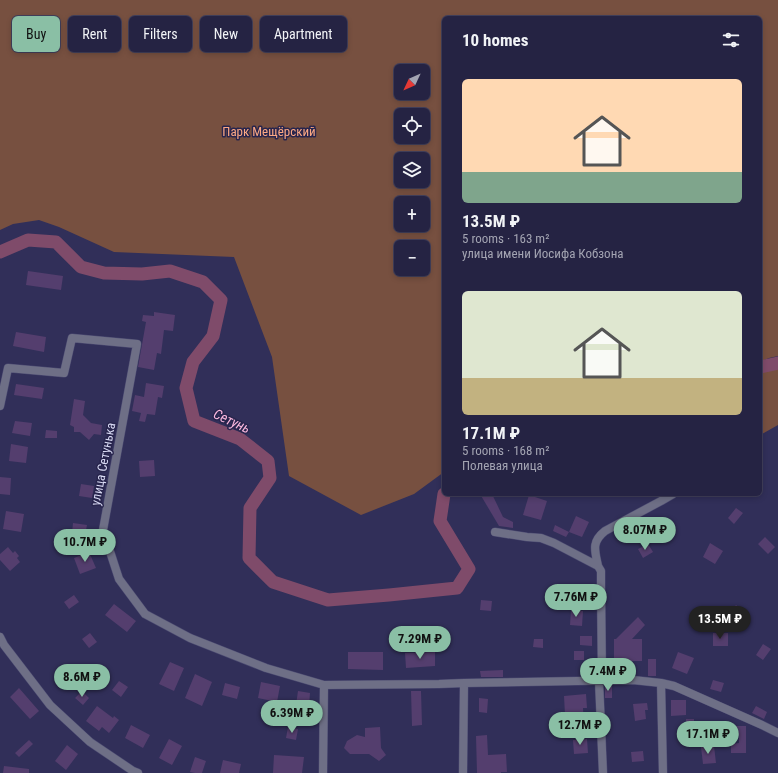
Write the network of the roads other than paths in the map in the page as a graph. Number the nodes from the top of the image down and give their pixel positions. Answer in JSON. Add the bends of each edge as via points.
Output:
{"nodes":[{"id":1,"x":0,"y":406,"type":"edge"},
{"id":2,"x":670,"y":496,"type":"edge"},
{"id":3,"x":495,"y":532,"type":"dead end"},
{"id":4,"x":598,"y":566,"type":"junction"},
{"id":5,"x":0,"y":637,"type":"edge"},
{"id":6,"x":2,"y":647,"type":"edge"},
{"id":7,"x":601,"y":681,"type":"junction"},
{"id":8,"x":661,"y":682,"type":"junction"},
{"id":9,"x":464,"y":683,"type":"junction"},
{"id":10,"x":324,"y":685,"type":"junction"},
{"id":11,"x":778,"y":733,"type":"edge"},
{"id":12,"x":138,"y":773,"type":"edge"},
{"id":13,"x":323,"y":773,"type":"edge"},
{"id":14,"x":463,"y":773,"type":"edge"},
{"id":15,"x":603,"y":773,"type":"edge"},
{"id":16,"x":663,"y":773,"type":"edge"}],
"edges":[{"from":1,"to":10,"type":"street","name":"улица Сетунька","via":[[8,368],[64,373],[72,338],[137,344],[102,530],[120,579],[145,614],[170,628],[266,668]]},
{"from":2,"to":4,"type":"street","via":[[600,535],[595,547]]},
{"from":3,"to":4,"type":"street","via":[[541,538]]},
{"from":4,"to":7,"type":"street","via":[[602,585]]},
{"from":5,"to":6,"type":"street"},
{"from":6,"to":12,"type":"street","via":[[50,705],[90,742]]},
{"from":7,"to":8,"type":"street"},
{"from":7,"to":9,"type":"street"},
{"from":7,"to":15,"type":"street"},
{"from":8,"to":11,"type":"street"},
{"from":8,"to":16,"type":"street"},
{"from":9,"to":10,"type":"street"},
{"from":9,"to":14,"type":"street"},
{"from":10,"to":13,"type":"street"}]}
